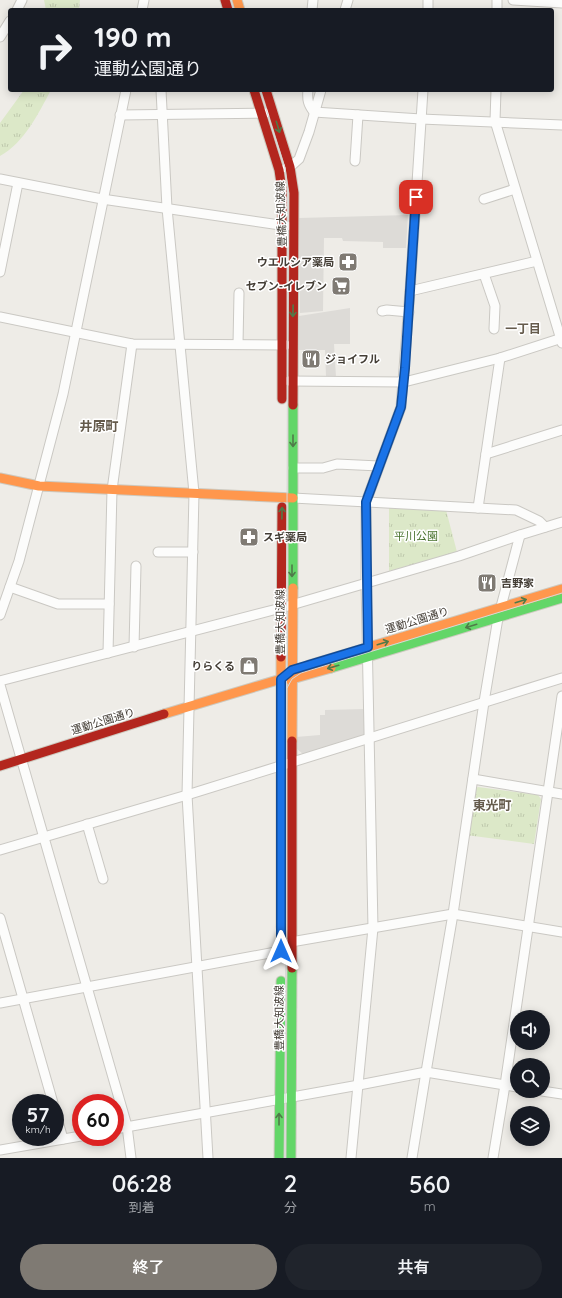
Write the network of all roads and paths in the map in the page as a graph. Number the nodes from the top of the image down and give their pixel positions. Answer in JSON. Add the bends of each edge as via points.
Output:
{"nodes":[{"id":1,"x":513,"y":0,"type":"edge"},
{"id":2,"x":562,"y":3,"type":"edge"},
{"id":3,"x":8,"y":25,"type":"edge"},
{"id":4,"x":0,"y":37,"type":"edge"},
{"id":5,"x":126,"y":92,"type":"edge"},
{"id":6,"x":161,"y":92,"type":"edge"},
{"id":7,"x":255,"y":92,"type":"edge"},
{"id":8,"x":267,"y":92,"type":"edge"},
{"id":9,"x":308,"y":92,"type":"edge"},
{"id":10,"x":320,"y":92,"type":"edge"},
{"id":11,"x":423,"y":92,"type":"edge"},
{"id":12,"x":496,"y":92,"type":"edge"},
{"id":13,"x":314,"y":112,"type":"junction"},
{"id":14,"x":262,"y":113,"type":"junction"},
{"id":15,"x":273,"y":113,"type":"junction"},
{"id":16,"x":120,"y":115,"type":"junction"},
{"id":17,"x":163,"y":115,"type":"junction"},
{"id":18,"x":358,"y":115,"type":"junction"},
{"id":19,"x":421,"y":119,"type":"junction"},
{"id":20,"x":496,"y":122,"type":"junction"},
{"id":21,"x":562,"y":125,"type":"edge"},
{"id":22,"x":355,"y":161,"type":"dead end"},
{"id":23,"x":290,"y":167,"type":"junction"},
{"id":24,"x":279,"y":170,"type":"junction"},
{"id":25,"x":0,"y":179,"type":"edge"},
{"id":26,"x":18,"y":183,"type":"junction"},
{"id":27,"x":516,"y":189,"type":"junction"},
{"id":28,"x":102,"y":199,"type":"junction"},
{"id":29,"x":484,"y":199,"type":"dead end"},
{"id":30,"x":167,"y":208,"type":"junction"},
{"id":31,"x":283,"y":226,"type":"junction"},
{"id":32,"x":294,"y":227,"type":"junction"},
{"id":33,"x":537,"y":261,"type":"junction"},
{"id":34,"x":0,"y":272,"type":"edge"},
{"id":35,"x":484,"y":274,"type":"junction"},
{"id":36,"x":410,"y":291,"type":"junction"},
{"id":37,"x":239,"y":293,"type":"dead end"},
{"id":38,"x":382,"y":311,"type":"dead end"},
{"id":39,"x":409,"y":312,"type":"junction"},
{"id":40,"x":0,"y":317,"type":"edge"},
{"id":41,"x":494,"y":329,"type":"dead end"},
{"id":42,"x":75,"y":332,"type":"junction"},
{"id":43,"x":562,"y":340,"type":"edge"},
{"id":44,"x":132,"y":344,"type":"junction"},
{"id":45,"x":180,"y":344,"type":"junction"},
{"id":46,"x":238,"y":344,"type":"junction"},
{"id":47,"x":282,"y":345,"type":"junction"},
{"id":48,"x":293,"y":345,"type":"junction"},
{"id":49,"x":500,"y":358,"type":"junction"},
{"id":50,"x":282,"y":380,"type":"junction"},
{"id":51,"x":293,"y":381,"type":"junction"},
{"id":52,"x":404,"y":382,"type":"junction"},
{"id":53,"x":282,"y":411,"type":"dead end"},
{"id":54,"x":562,"y":430,"type":"edge"},
{"id":55,"x":486,"y":454,"type":"junction"},
{"id":56,"x":379,"y":466,"type":"junction"},
{"id":57,"x":293,"y":468,"type":"junction"},
{"id":58,"x":0,"y":478,"type":"edge"},
{"id":59,"x":39,"y":486,"type":"junction"},
{"id":60,"x":112,"y":490,"type":"junction"},
{"id":61,"x":194,"y":493,"type":"junction"},
{"id":62,"x":282,"y":493,"type":"junction"},
{"id":63,"x":293,"y":498,"type":"junction"},
{"id":64,"x":366,"y":502,"type":"junction"},
{"id":65,"x":478,"y":508,"type":"junction"},
{"id":66,"x":562,"y":522,"type":"edge"},
{"id":67,"x":545,"y":527,"type":"junction"},
{"id":68,"x":520,"y":535,"type":"junction"},
{"id":69,"x":158,"y":552,"type":"dead end"},
{"id":70,"x":193,"y":552,"type":"junction"},
{"id":71,"x":136,"y":566,"type":"dead end"},
{"id":72,"x":366,"y":583,"type":"junction"},
{"id":73,"x":10,"y":587,"type":"junction"},
{"id":74,"x":562,"y":588,"type":"edge"},
{"id":75,"x":562,"y":598,"type":"edge"},
{"id":76,"x":109,"y":604,"type":"junction"},
{"id":77,"x":292,"y":604,"type":"junction"},
{"id":78,"x":501,"y":607,"type":"junction"},
{"id":79,"x":281,"y":608,"type":"junction"},
{"id":80,"x":0,"y":615,"type":"edge"},
{"id":81,"x":498,"y":618,"type":"junction"},
{"id":82,"x":192,"y":632,"type":"junction"},
{"id":83,"x":134,"y":647,"type":"junction"},
{"id":84,"x":368,"y":647,"type":"junction"},
{"id":85,"x":108,"y":653,"type":"junction"},
{"id":86,"x":368,"y":657,"type":"junction"},
{"id":87,"x":292,"y":674,"type":"junction"},
{"id":88,"x":562,"y":678,"type":"edge"},
{"id":89,"x":281,"y":679,"type":"junction"},
{"id":90,"x":0,"y":681,"type":"edge"},
{"id":91,"x":0,"y":685,"type":"edge"},
{"id":92,"x":562,"y":696,"type":"edge"},
{"id":93,"x":484,"y":702,"type":"junction"},
{"id":94,"x":190,"y":707,"type":"junction"},
{"id":95,"x":370,"y":738,"type":"junction"},
{"id":96,"x":21,"y":759,"type":"junction"},
{"id":97,"x":293,"y":761,"type":"junction"},
{"id":98,"x":281,"y":765,"type":"junction"},
{"id":99,"x":0,"y":766,"type":"edge"},
{"id":100,"x":473,"y":779,"type":"junction"},
{"id":101,"x":548,"y":792,"type":"junction"},
{"id":102,"x":187,"y":794,"type":"junction"},
{"id":103,"x":562,"y":794,"type":"edge"},
{"id":104,"x":87,"y":824,"type":"junction"},
{"id":105,"x":44,"y":837,"type":"junction"},
{"id":106,"x":0,"y":850,"type":"edge"},
{"id":107,"x":103,"y":879,"type":"dead end"},
{"id":108,"x":453,"y":914,"type":"junction"},
{"id":109,"x":0,"y":918,"type":"edge"},
{"id":110,"x":528,"y":926,"type":"junction"},
{"id":111,"x":373,"y":928,"type":"junction"},
{"id":112,"x":562,"y":932,"type":"edge"},
{"id":113,"x":291,"y":942,"type":"junction"},
{"id":114,"x":281,"y":955,"type":"junction"},
{"id":115,"x":198,"y":967,"type":"junction"},
{"id":116,"x":281,"y":975,"type":"dead end"},
{"id":117,"x":86,"y":987,"type":"junction"},
{"id":118,"x":23,"y":999,"type":"junction"},
{"id":119,"x":0,"y":1003,"type":"edge"},
{"id":120,"x":426,"y":1072,"type":"junction"},
{"id":121,"x":359,"y":1085,"type":"junction"},
{"id":122,"x":505,"y":1085,"type":"junction"},
{"id":123,"x":510,"y":1086,"type":"edge"},
{"id":124,"x":550,"y":1092,"type":"edge"},
{"id":125,"x":50,"y":1094,"type":"edge"},
{"id":126,"x":562,"y":1094,"type":"edge"},
{"id":127,"x":291,"y":1097,"type":"junction"},
{"id":128,"x":280,"y":1098,"type":"junction"},
{"id":129,"x":205,"y":1112,"type":"junction"},
{"id":130,"x":127,"y":1126,"type":"junction"},
{"id":131,"x":124,"y":1127,"type":"edge"},
{"id":132,"x":23,"y":1146,"type":"edge"},
{"id":133,"x":0,"y":1150,"type":"edge"},
{"id":134,"x":131,"y":1158,"type":"edge"},
{"id":135,"x":208,"y":1158,"type":"edge"},
{"id":136,"x":279,"y":1158,"type":"edge"},
{"id":137,"x":291,"y":1158,"type":"edge"},
{"id":138,"x":352,"y":1158,"type":"edge"},
{"id":139,"x":412,"y":1158,"type":"edge"},
{"id":140,"x":493,"y":1158,"type":"edge"}],
"edges":[{"from":1,"to":2,"type":"street"},
{"from":3,"to":4,"type":"street"},
{"from":5,"to":16,"type":"street"},
{"from":6,"to":17,"type":"street"},
{"from":7,"to":14,"type":"main road","name":"豊橋大知波線"},
{"from":8,"to":15,"type":"main road","name":"豊橋大知波線"},
{"from":9,"to":13,"type":"street","via":[[307,100]]},
{"from":10,"to":13,"type":"street"},
{"from":11,"to":19,"type":"street"},
{"from":12,"to":20,"type":"street"},
{"from":13,"to":18,"type":"street"},
{"from":13,"to":23,"type":"street","via":[[299,159]]},
{"from":14,"to":15,"type":"street"},
{"from":14,"to":17,"type":"street"},
{"from":14,"to":24,"type":"main road","name":"豊橋大知波線"},
{"from":15,"to":23,"type":"main road","name":"豊橋大知波線","one_way":true},
{"from":16,"to":17,"type":"street"},
{"from":16,"to":28,"type":"street"},
{"from":17,"to":30,"type":"street"},
{"from":18,"to":19,"type":"street"},
{"from":18,"to":22,"type":"street"},
{"from":19,"to":20,"type":"street"},
{"from":19,"to":36,"type":"street"},
{"from":20,"to":21,"type":"street"},
{"from":20,"to":27,"type":"street"},
{"from":23,"to":24,"type":"street"},
{"from":23,"to":32,"type":"main road","name":"豊橋大知波線","via":[[294,188]]},
{"from":24,"to":31,"type":"main road","name":"豊橋大知波線"},
{"from":25,"to":26,"type":"street"},
{"from":26,"to":28,"type":"street"},
{"from":26,"to":34,"type":"street"},
{"from":27,"to":29,"type":"street"},
{"from":27,"to":33,"type":"street"},
{"from":28,"to":30,"type":"street"},
{"from":28,"to":42,"type":"street"},
{"from":30,"to":31,"type":"street"},
{"from":30,"to":45,"type":"street"},
{"from":31,"to":32,"type":"street"},
{"from":31,"to":47,"type":"main road","name":"豊橋大知波線"},
{"from":32,"to":48,"type":"main road","name":"豊橋大知波線","one_way":true},
{"from":33,"to":35,"type":"street"},
{"from":33,"to":43,"type":"street"},
{"from":35,"to":36,"type":"street"},
{"from":35,"to":41,"type":"street","via":[[495,306]]},
{"from":36,"to":39,"type":"street"},
{"from":37,"to":46,"type":"street"},
{"from":38,"to":39,"type":"street"},
{"from":39,"to":52,"type":"street"},
{"from":40,"to":42,"type":"street"},
{"from":42,"to":44,"type":"street"},
{"from":42,"to":59,"type":"street","via":[[63,394]]},
{"from":43,"to":49,"type":"street"},
{"from":44,"to":45,"type":"street"},
{"from":44,"to":60,"type":"street"},
{"from":45,"to":46,"type":"street"},
{"from":45,"to":61,"type":"street"},
{"from":46,"to":47,"type":"street"},
{"from":47,"to":48,"type":"street"},
{"from":47,"to":50,"type":"main road","name":"豊橋大知波線"},
{"from":48,"to":51,"type":"main road","name":"豊橋大知波線"},
{"from":49,"to":52,"type":"street"},
{"from":49,"to":55,"type":"street"},
{"from":50,"to":51,"type":"street"},
{"from":50,"to":53,"type":"main road","name":"豊橋大知波線"},
{"from":51,"to":52,"type":"street"},
{"from":51,"to":57,"type":"main road","name":"豊橋大知波線","one_way":true},
{"from":52,"to":56,"type":"street","via":[[401,407]]},
{"from":54,"to":55,"type":"street"},
{"from":55,"to":65,"type":"street"},
{"from":56,"to":57,"type":"street","via":[[337,464],[323,468]]},
{"from":56,"to":64,"type":"street"},
{"from":57,"to":63,"type":"main road","name":"豊橋大知波線"},
{"from":58,"to":59,"type":"main road"},
{"from":59,"to":60,"type":"main road"},
{"from":59,"to":73,"type":"street"},
{"from":60,"to":61,"type":"main road"},
{"from":60,"to":76,"type":"street"},
{"from":61,"to":62,"type":"main road"},
{"from":61,"to":70,"type":"street"},
{"from":62,"to":63,"type":"main road"},
{"from":79,"to":62,"type":"main road","name":"豊橋大知波線","one_way":true},
{"from":63,"to":64,"type":"street"},
{"from":63,"to":77,"type":"main road","name":"豊橋大知波線","one_way":true},
{"from":64,"to":65,"type":"street"},
{"from":64,"to":72,"type":"street"},
{"from":65,"to":67,"type":"street","via":[[516,510],[539,521]]},
{"from":66,"to":67,"type":"street"},
{"from":67,"to":68,"type":"street"},
{"from":68,"to":72,"type":"street"},
{"from":68,"to":78,"type":"street"},
{"from":69,"to":70,"type":"street"},
{"from":70,"to":82,"type":"street"},
{"from":71,"to":83,"type":"street"},
{"from":72,"to":77,"type":"street"},
{"from":72,"to":84,"type":"street"},
{"from":73,"to":76,"type":"street","via":[[58,604]]},
{"from":73,"to":80,"type":"street"},
{"from":78,"to":74,"type":"main road","name":"運動公園通り","one_way":true},
{"from":75,"to":81,"type":"main road","name":"運動公園通り"},
{"from":76,"to":85,"type":"street"},
{"from":77,"to":79,"type":"street"},
{"from":77,"to":87,"type":"main road","name":"豊橋大知波線"},
{"from":78,"to":81,"type":"street"},
{"from":84,"to":78,"type":"main road","name":"運動公園通り","one_way":true},
{"from":79,"to":82,"type":"street"},
{"from":79,"to":89,"type":"main road","name":"豊橋大知波線"},
{"from":81,"to":86,"type":"main road","name":"運動公園通り","one_way":true},
{"from":81,"to":93,"type":"street"},
{"from":82,"to":83,"type":"street"},
{"from":82,"to":94,"type":"street"},
{"from":83,"to":85,"type":"street"},
{"from":84,"to":86,"type":"street"},
{"from":84,"to":87,"type":"main road","name":"運動公園通り"},
{"from":85,"to":90,"type":"street"},
{"from":86,"to":87,"type":"main road","name":"運動公園通り","one_way":true},
{"from":86,"to":95,"type":"street"},
{"from":87,"to":89,"type":"main road","name":"運動公園通り"},
{"from":87,"to":97,"type":"main road","name":"豊橋大知波線"},
{"from":88,"to":93,"type":"street"},
{"from":89,"to":94,"type":"main road","name":"運動公園通り"},
{"from":89,"to":98,"type":"main road","name":"豊橋大知波線"},
{"from":91,"to":96,"type":"street"},
{"from":92,"to":101,"type":"street"},
{"from":93,"to":95,"type":"street"},
{"from":93,"to":100,"type":"street"},
{"from":94,"to":96,"type":"main road","name":"運動公園通り"},
{"from":94,"to":102,"type":"street"},
{"from":95,"to":97,"type":"street"},
{"from":95,"to":111,"type":"street"},
{"from":96,"to":99,"type":"main road","name":"運動公園通り"},
{"from":96,"to":105,"type":"street"},
{"from":97,"to":98,"type":"street"},
{"from":97,"to":113,"type":"main road","name":"豊橋大知波線"},
{"from":98,"to":102,"type":"street"},
{"from":98,"to":114,"type":"main road","name":"豊橋大知波線"},
{"from":100,"to":101,"type":"street"},
{"from":100,"to":108,"type":"street"},
{"from":101,"to":103,"type":"street"},
{"from":101,"to":110,"type":"street"},
{"from":102,"to":104,"type":"street"},
{"from":102,"to":115,"type":"street"},
{"from":104,"to":105,"type":"street"},
{"from":104,"to":107,"type":"street"},
{"from":105,"to":106,"type":"street"},
{"from":105,"to":117,"type":"street"},
{"from":108,"to":110,"type":"street"},
{"from":108,"to":111,"type":"street"},
{"from":108,"to":120,"type":"street"},
{"from":109,"to":118,"type":"street"},
{"from":110,"to":112,"type":"street"},
{"from":110,"to":122,"type":"street"},
{"from":111,"to":113,"type":"street"},
{"from":111,"to":121,"type":"street"},
{"from":113,"to":114,"type":"street"},
{"from":113,"to":127,"type":"main road","name":"豊橋大知波線"},
{"from":114,"to":115,"type":"street"},
{"from":115,"to":117,"type":"street"},
{"from":115,"to":129,"type":"street"},
{"from":116,"to":128,"type":"main road","name":"豊橋大知波線"},
{"from":117,"to":118,"type":"street"},
{"from":117,"to":130,"type":"street"},
{"from":118,"to":119,"type":"street"},
{"from":118,"to":125,"type":"street"},
{"from":120,"to":121,"type":"street"},
{"from":120,"to":122,"type":"street"},
{"from":120,"to":139,"type":"street"},
{"from":121,"to":127,"type":"street"},
{"from":121,"to":138,"type":"street"},
{"from":122,"to":123,"type":"street"},
{"from":122,"to":140,"type":"street"},
{"from":124,"to":126,"type":"street"},
{"from":127,"to":128,"type":"street"},
{"from":127,"to":137,"type":"main road","name":"豊橋大知波線"},
{"from":128,"to":129,"type":"street"},
{"from":136,"to":128,"type":"main road","name":"豊橋大知波線","one_way":true},
{"from":129,"to":130,"type":"street"},
{"from":129,"to":135,"type":"street"},
{"from":130,"to":131,"type":"street"},
{"from":130,"to":134,"type":"street"},
{"from":132,"to":133,"type":"street"}]}
